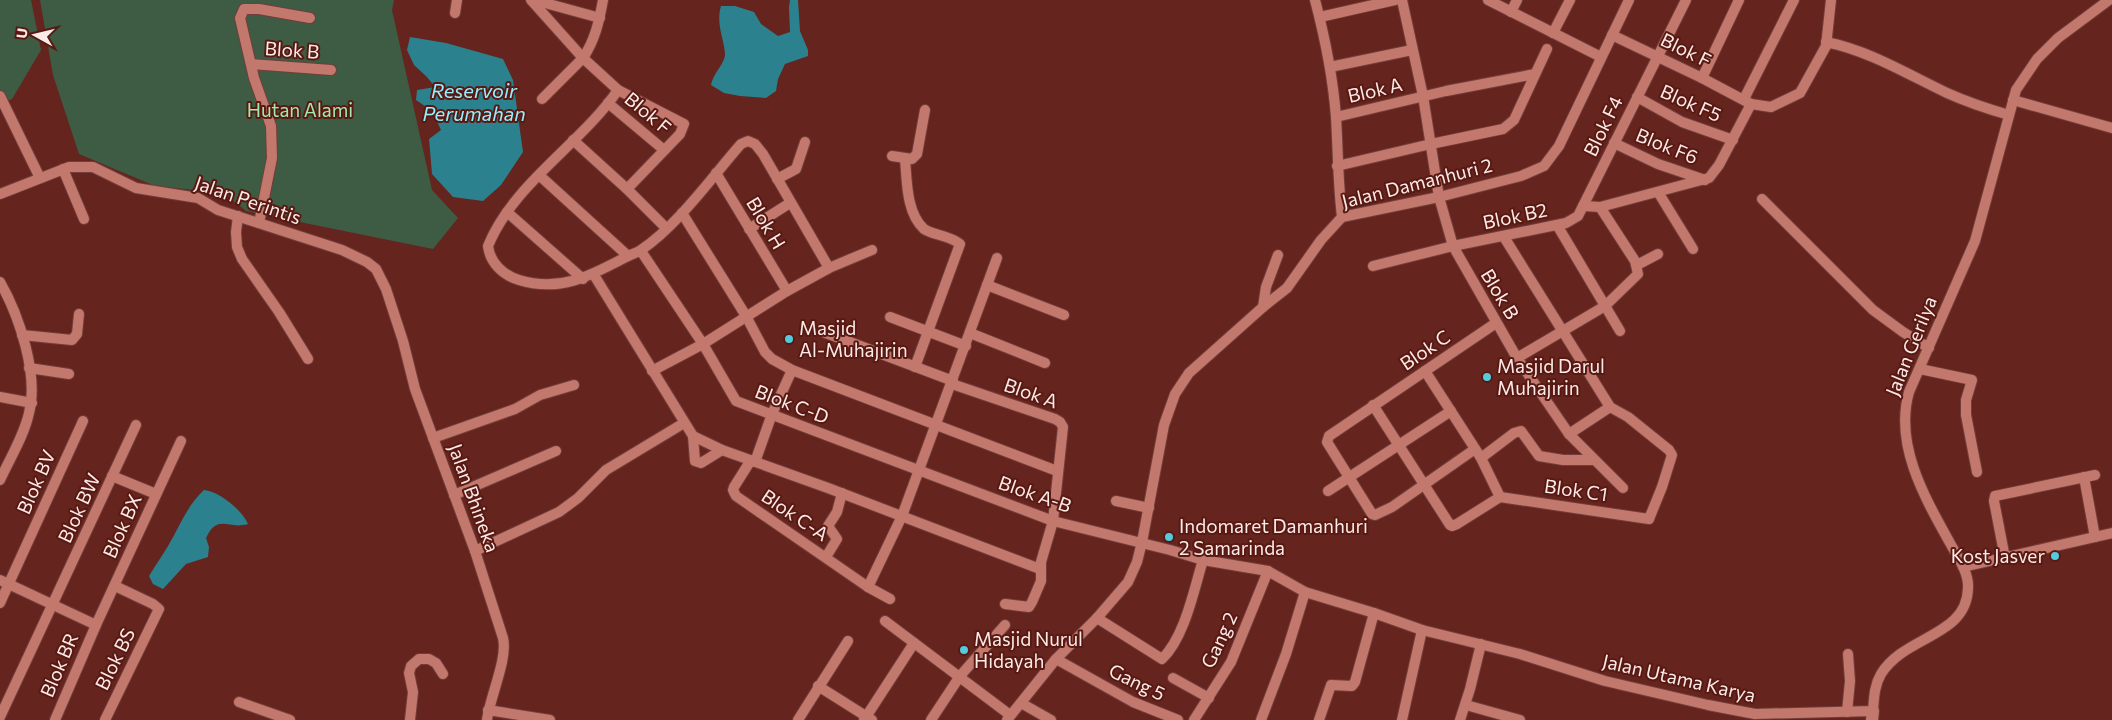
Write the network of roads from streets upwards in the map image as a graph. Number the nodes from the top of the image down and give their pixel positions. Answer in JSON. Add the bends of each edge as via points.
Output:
{"nodes":[{"id":1,"x":457,"y":0,"type":"edge"},
{"id":2,"x":532,"y":0,"type":"edge"},
{"id":3,"x":603,"y":0,"type":"edge"},
{"id":4,"x":1315,"y":0,"type":"edge"},
{"id":5,"x":1395,"y":0,"type":"edge"},
{"id":6,"x":1402,"y":0,"type":"edge"},
{"id":7,"x":1488,"y":0,"type":"edge"},
{"id":8,"x":1517,"y":0,"type":"edge"},
{"id":9,"x":1570,"y":0,"type":"edge"},
{"id":10,"x":1628,"y":0,"type":"edge"},
{"id":11,"x":1686,"y":0,"type":"edge"},
{"id":12,"x":1739,"y":0,"type":"edge"},
{"id":13,"x":1794,"y":0,"type":"edge"},
{"id":14,"x":1831,"y":0,"type":"edge"},
{"id":15,"x":2109,"y":0,"type":"edge"},
{"id":16,"x":1511,"y":12,"type":"junction"},
{"id":17,"x":455,"y":13,"type":"dead end"},
{"id":18,"x":1320,"y":17,"type":"junction"},
{"id":19,"x":310,"y":18,"type":"dead end"},
{"id":20,"x":600,"y":18,"type":"junction"},
{"id":21,"x":1554,"y":33,"type":"junction"},
{"id":22,"x":1612,"y":35,"type":"junction"},
{"id":23,"x":1826,"y":42,"type":"junction"},
{"id":24,"x":1547,"y":49,"type":"dead end"},
{"id":25,"x":1412,"y":50,"type":"junction"},
{"id":26,"x":1601,"y":57,"type":"junction"},
{"id":27,"x":1659,"y":57,"type":"junction"},
{"id":28,"x":583,"y":58,"type":"junction"},
{"id":29,"x":251,"y":64,"type":"junction"},
{"id":30,"x":1330,"y":67,"type":"junction"},
{"id":31,"x":331,"y":70,"type":"dead end"},
{"id":32,"x":1535,"y":74,"type":"junction"},
{"id":33,"x":1702,"y":78,"type":"junction"},
{"id":34,"x":618,"y":90,"type":"junction"},
{"id":35,"x":0,"y":96,"type":"edge"},
{"id":36,"x":1423,"y":96,"type":"junction"},
{"id":37,"x":1636,"y":97,"type":"junction"},
{"id":38,"x":542,"y":99,"type":"dead end"},
{"id":39,"x":2013,"y":100,"type":"junction"},
{"id":40,"x":1747,"y":102,"type":"junction"},
{"id":41,"x":608,"y":103,"type":"junction"},
{"id":42,"x":925,"y":110,"type":"dead end"},
{"id":43,"x":2008,"y":116,"type":"junction"},
{"id":44,"x":1336,"y":117,"type":"junction"},
{"id":45,"x":2112,"y":128,"type":"edge"},
{"id":46,"x":573,"y":140,"type":"junction"},
{"id":47,"x":1733,"y":140,"type":"junction"},
{"id":48,"x":805,"y":142,"type":"dead end"},
{"id":49,"x":1614,"y":143,"type":"junction"},
{"id":50,"x":1431,"y":144,"type":"junction"},
{"id":51,"x":664,"y":150,"type":"junction"},
{"id":52,"x":892,"y":156,"type":"dead end"},
{"id":53,"x":905,"y":159,"type":"junction"},
{"id":54,"x":1337,"y":166,"type":"junction"},
{"id":55,"x":63,"y":169,"type":"junction"},
{"id":56,"x":716,"y":173,"type":"junction"},
{"id":57,"x":540,"y":175,"type":"junction"},
{"id":58,"x":40,"y":178,"type":"junction"},
{"id":59,"x":777,"y":179,"type":"junction"},
{"id":60,"x":1706,"y":180,"type":"junction"},
{"id":61,"x":627,"y":189,"type":"junction"},
{"id":62,"x":1658,"y":192,"type":"junction"},
{"id":63,"x":0,"y":194,"type":"edge"},
{"id":64,"x":1439,"y":197,"type":"junction"},
{"id":65,"x":1762,"y":199,"type":"dead end"},
{"id":66,"x":790,"y":202,"type":"junction"},
{"id":67,"x":1600,"y":207,"type":"junction"},
{"id":68,"x":1582,"y":209,"type":"junction"},
{"id":69,"x":507,"y":212,"type":"junction"},
{"id":70,"x":682,"y":213,"type":"junction"},
{"id":71,"x":238,"y":216,"type":"junction"},
{"id":72,"x":1342,"y":217,"type":"junction"},
{"id":73,"x":84,"y":220,"type":"dead end"},
{"id":74,"x":260,"y":223,"type":"junction"},
{"id":75,"x":1556,"y":225,"type":"junction"},
{"id":76,"x":666,"y":228,"type":"junction"},
{"id":77,"x":749,"y":229,"type":"junction"},
{"id":78,"x":1504,"y":236,"type":"junction"},
{"id":79,"x":1453,"y":246,"type":"junction"},
{"id":80,"x":1693,"y":249,"type":"dead end"},
{"id":81,"x":872,"y":250,"type":"dead end"},
{"id":82,"x":641,"y":251,"type":"junction"},
{"id":83,"x":1658,"y":254,"type":"dead end"},
{"id":84,"x":1278,"y":255,"type":"dead end"},
{"id":85,"x":628,"y":256,"type":"junction"},
{"id":86,"x":997,"y":258,"type":"dead end"},
{"id":87,"x":1373,"y":266,"type":"dead end"},
{"id":88,"x":1637,"y":266,"type":"junction"},
{"id":89,"x":829,"y":268,"type":"junction"},
{"id":90,"x":594,"y":275,"type":"junction"},
{"id":91,"x":583,"y":279,"type":"junction"},
{"id":92,"x":0,"y":282,"type":"edge"},
{"id":93,"x":987,"y":286,"type":"junction"},
{"id":94,"x":386,"y":289,"type":"joint"},
{"id":95,"x":787,"y":291,"type":"junction"},
{"id":96,"x":1604,"y":306,"type":"junction"},
{"id":97,"x":1263,"y":307,"type":"junction"},
{"id":98,"x":80,"y":314,"type":"dead end"},
{"id":99,"x":1064,"y":315,"type":"dead end"},
{"id":100,"x":746,"y":316,"type":"junction"},
{"id":101,"x":890,"y":317,"type":"dead end"},
{"id":102,"x":1496,"y":323,"type":"junction"},
{"id":103,"x":818,"y":330,"type":"dead end"},
{"id":104,"x":1563,"y":330,"type":"junction"},
{"id":105,"x":1620,"y":330,"type":"dead end"},
{"id":106,"x":928,"y":331,"type":"junction"},
{"id":107,"x":970,"y":333,"type":"junction"},
{"id":108,"x":22,"y":335,"type":"junction"},
{"id":109,"x":703,"y":344,"type":"junction"},
{"id":110,"x":966,"y":346,"type":"junction"},
{"id":111,"x":1929,"y":348,"type":"junction"},
{"id":112,"x":1518,"y":358,"type":"junction"},
{"id":113,"x":308,"y":359,"type":"dead end"},
{"id":114,"x":1045,"y":363,"type":"dead end"},
{"id":115,"x":915,"y":367,"type":"junction"},
{"id":116,"x":29,"y":368,"type":"junction"},
{"id":117,"x":1920,"y":369,"type":"junction"},
{"id":118,"x":792,"y":370,"type":"junction"},
{"id":119,"x":652,"y":371,"type":"junction"},
{"id":120,"x":1424,"y":371,"type":"junction"},
{"id":121,"x":69,"y":374,"type":"dead end"},
{"id":122,"x":952,"y":382,"type":"junction"},
{"id":123,"x":574,"y":385,"type":"dead end"},
{"id":124,"x":0,"y":397,"type":"edge"},
{"id":125,"x":32,"y":403,"type":"junction"},
{"id":126,"x":1373,"y":405,"type":"junction"},
{"id":127,"x":1610,"y":406,"type":"junction"},
{"id":128,"x":1451,"y":411,"type":"junction"},
{"id":129,"x":772,"y":414,"type":"junction"},
{"id":130,"x":83,"y":421,"type":"dead end"},
{"id":131,"x":684,"y":423,"type":"junction"},
{"id":132,"x":936,"y":423,"type":"junction"},
{"id":133,"x":136,"y":425,"type":"dead end"},
{"id":134,"x":1569,"y":434,"type":"junction"},
{"id":135,"x":693,"y":436,"type":"junction"},
{"id":136,"x":433,"y":438,"type":"junction"},
{"id":137,"x":181,"y":442,"type":"dead end"},
{"id":138,"x":1399,"y":445,"type":"junction"},
{"id":139,"x":722,"y":450,"type":"junction"},
{"id":140,"x":556,"y":451,"type":"dead end"},
{"id":141,"x":1478,"y":453,"type":"junction"},
{"id":142,"x":1594,"y":460,"type":"junction"},
{"id":143,"x":753,"y":461,"type":"junction"},
{"id":144,"x":919,"y":470,"type":"junction"},
{"id":145,"x":1057,"y":471,"type":"junction"},
{"id":146,"x":1977,"y":472,"type":"dead end"},
{"id":147,"x":2095,"y":475,"type":"dead end"},
{"id":148,"x":112,"y":476,"type":"junction"},
{"id":149,"x":1347,"y":477,"type":"junction"},
{"id":150,"x":2084,"y":478,"type":"junction"},
{"id":151,"x":0,"y":480,"type":"edge"},
{"id":152,"x":1424,"y":484,"type":"junction"},
{"id":153,"x":1623,"y":488,"type":"dead end"},
{"id":154,"x":1328,"y":490,"type":"dead end"},
{"id":155,"x":842,"y":493,"type":"junction"},
{"id":156,"x":156,"y":494,"type":"junction"},
{"id":157,"x":454,"y":495,"type":"junction"},
{"id":158,"x":1500,"y":496,"type":"junction"},
{"id":159,"x":1116,"y":501,"type":"dead end"},
{"id":160,"x":1148,"y":508,"type":"junction"},
{"id":161,"x":902,"y":516,"type":"junction"},
{"id":162,"x":1052,"y":521,"type":"junction"},
{"id":163,"x":2112,"y":534,"type":"edge"},
{"id":164,"x":2095,"y":537,"type":"junction"},
{"id":165,"x":1142,"y":542,"type":"junction"},
{"id":166,"x":475,"y":551,"type":"junction"},
{"id":167,"x":826,"y":557,"type":"junction"},
{"id":168,"x":2005,"y":558,"type":"junction"},
{"id":169,"x":1203,"y":560,"type":"junction"},
{"id":170,"x":1963,"y":567,"type":"junction"},
{"id":171,"x":1040,"y":569,"type":"junction"},
{"id":172,"x":1268,"y":571,"type":"junction"},
{"id":173,"x":4,"y":582,"type":"edge"},
{"id":174,"x":115,"y":586,"type":"junction"},
{"id":175,"x":868,"y":586,"type":"junction"},
{"id":176,"x":1305,"y":592,"type":"junction"},
{"id":177,"x":890,"y":599,"type":"dead end"},
{"id":178,"x":0,"y":603,"type":"edge"},
{"id":179,"x":54,"y":604,"type":"junction"},
{"id":180,"x":1005,"y":604,"type":"dead end"},
{"id":181,"x":1374,"y":613,"type":"junction"},
{"id":182,"x":1096,"y":618,"type":"junction"},
{"id":183,"x":885,"y":621,"type":"dead end"},
{"id":184,"x":96,"y":624,"type":"junction"},
{"id":185,"x":1005,"y":625,"type":"dead end"},
{"id":186,"x":1422,"y":630,"type":"junction"},
{"id":187,"x":848,"y":641,"type":"dead end"},
{"id":188,"x":914,"y":643,"type":"junction"},
{"id":189,"x":1481,"y":644,"type":"junction"},
{"id":190,"x":1848,"y":654,"type":"dead end"},
{"id":191,"x":1056,"y":659,"type":"junction"},
{"id":192,"x":442,"y":674,"type":"dead end"},
{"id":193,"x":960,"y":676,"type":"junction"},
{"id":194,"x":1173,"y":678,"type":"dead end"},
{"id":195,"x":818,"y":686,"type":"junction"},
{"id":196,"x":1209,"y":698,"type":"junction"},
{"id":197,"x":239,"y":702,"type":"dead end"},
{"id":198,"x":1021,"y":702,"type":"junction"},
{"id":199,"x":1466,"y":705,"type":"junction"},
{"id":200,"x":1728,"y":709,"type":"junction"},
{"id":201,"x":1847,"y":712,"type":"junction"},
{"id":202,"x":488,"y":715,"type":"edge"},
{"id":203,"x":1872,"y":716,"type":"edge"},
{"id":204,"x":0,"y":717,"type":"edge"},
{"id":205,"x":1009,"y":717,"type":"edge"},
{"id":206,"x":867,"y":719,"type":"edge"},
{"id":207,"x":55,"y":720,"type":"edge"},
{"id":208,"x":105,"y":720,"type":"edge"},
{"id":209,"x":290,"y":720,"type":"edge"},
{"id":210,"x":410,"y":720,"type":"edge"},
{"id":211,"x":550,"y":720,"type":"edge"},
{"id":212,"x":798,"y":720,"type":"edge"},
{"id":213,"x":932,"y":720,"type":"edge"},
{"id":214,"x":1051,"y":720,"type":"edge"},
{"id":215,"x":1178,"y":720,"type":"edge"},
{"id":216,"x":1194,"y":720,"type":"edge"},
{"id":217,"x":1261,"y":720,"type":"edge"},
{"id":218,"x":1319,"y":720,"type":"edge"},
{"id":219,"x":1402,"y":720,"type":"edge"},
{"id":220,"x":1460,"y":720,"type":"edge"},
{"id":221,"x":1520,"y":720,"type":"edge"},
{"id":222,"x":1728,"y":720,"type":"edge"}],
"edges":[{"from":1,"to":17,"type":"street"},
{"from":2,"to":20,"type":"street"},
{"from":2,"to":28,"type":"street"},
{"from":3,"to":20,"type":"street"},
{"from":4,"to":18,"type":"street"},
{"from":5,"to":18,"type":"street"},
{"from":6,"to":25,"type":"street","name":"Blok A"},
{"from":7,"to":16,"type":"street"},
{"from":8,"to":16,"type":"street"},
{"from":9,"to":21,"type":"street"},
{"from":10,"to":22,"type":"street","name":"Jalan Damanhuri 2"},
{"from":11,"to":27,"type":"street","name":"Blok F4"},
{"from":12,"to":33,"type":"street"},
{"from":13,"to":40,"type":"street"},
{"from":14,"to":23,"type":"street"},
{"from":15,"to":39,"type":"street","name":"Jalan Gerilya","via":[[2058,38],[2037,59]]},
{"from":16,"to":21,"type":"street"},
{"from":18,"to":30,"type":"street"},
{"from":19,"to":29,"type":"street","via":[[244,9],[240,18]]},
{"from":20,"to":28,"type":"street","via":[[592,44]]},
{"from":21,"to":26,"type":"street"},
{"from":22,"to":26,"type":"street","name":"Jalan Damanhuri 2"},
{"from":22,"to":27,"type":"street","name":"Blok F"},
{"from":23,"to":40,"type":"street","via":[[1822,56],[1800,93],[1771,108]]},
{"from":23,"to":43,"type":"street","via":[[1853,48],[1949,94]]},
{"from":24,"to":32,"type":"street"},
{"from":25,"to":30,"type":"street"},
{"from":25,"to":36,"type":"street","name":"Blok A"},
{"from":26,"to":64,"type":"street","name":"Jalan Damanhuri 2","via":[[1559,146],[1544,166],[1521,176]]},
{"from":27,"to":33,"type":"street","name":"Blok F"},
{"from":27,"to":37,"type":"street","name":"Blok F4"},
{"from":28,"to":34,"type":"street"},
{"from":28,"to":38,"type":"street"},
{"from":29,"to":31,"type":"street","name":"Blok B"},
{"from":29,"to":74,"type":"street","via":[[271,126],[272,158]]},
{"from":30,"to":44,"type":"street"},
{"from":32,"to":36,"type":"street"},
{"from":32,"to":50,"type":"street","via":[[1509,126]]},
{"from":33,"to":40,"type":"street","name":"Blok F"},
{"from":34,"to":41,"type":"street"},
{"from":34,"to":51,"type":"street","via":[[684,124],[683,132]]},
{"from":35,"to":58,"type":"street"},
{"from":36,"to":44,"type":"street","name":"Blok A"},
{"from":36,"to":50,"type":"street","name":"Blok A"},
{"from":37,"to":47,"type":"street","name":"Blok F5","via":[[1682,122]]},
{"from":37,"to":49,"type":"street","name":"Blok F4"},
{"from":39,"to":43,"type":"street","name":"Jalan Gerilya"},
{"from":39,"to":45,"type":"street"},
{"from":40,"to":47,"type":"street"},
{"from":41,"to":46,"type":"street"},
{"from":41,"to":51,"type":"street","name":"Blok F"},
{"from":42,"to":53,"type":"street","via":[[917,154],[912,159]]},
{"from":43,"to":111,"type":"street","name":"Jalan Gerilya","via":[[1975,241]]},
{"from":44,"to":54,"type":"street"},
{"from":46,"to":57,"type":"street"},
{"from":46,"to":61,"type":"street"},
{"from":47,"to":60,"type":"street","via":[[1715,172]]},
{"from":48,"to":59,"type":"street","via":[[796,169]]},
{"from":49,"to":60,"type":"street","name":"Blok F6","via":[[1658,164]]},
{"from":49,"to":68,"type":"street","name":"Blok F4"},
{"from":50,"to":54,"type":"street"},
{"from":50,"to":64,"type":"street","name":"Blok A"},
{"from":51,"to":61,"type":"street"},
{"from":52,"to":53,"type":"street"},
{"from":53,"to":106,"type":"street","via":[[908,195],[913,211],[925,229],[960,244]]},
{"from":54,"to":72,"type":"street"},
{"from":55,"to":58,"type":"street","name":"Jalan Perintis"},
{"from":55,"to":71,"type":"street","name":"Jalan Perintis","via":[[93,167],[130,186],[198,198],[218,210]]},
{"from":55,"to":73,"type":"street"},
{"from":56,"to":59,"type":"street","via":[[741,144],[748,141],[760,149]]},
{"from":56,"to":70,"type":"street"},
{"from":56,"to":77,"type":"street","name":"Blok H"},
{"from":57,"to":69,"type":"street"},
{"from":57,"to":85,"type":"street"},
{"from":58,"to":63,"type":"street","name":"Jalan Perintis"},
{"from":59,"to":66,"type":"street"},
{"from":60,"to":62,"type":"street"},
{"from":61,"to":76,"type":"street"},
{"from":62,"to":67,"type":"street"},
{"from":62,"to":80,"type":"street"},
{"from":64,"to":72,"type":"street","name":"Jalan Damanhuri 2"},
{"from":64,"to":79,"type":"street","name":"Blok B"},
{"from":65,"to":111,"type":"street","via":[[1873,310]]},
{"from":66,"to":77,"type":"street"},
{"from":66,"to":89,"type":"street"},
{"from":67,"to":68,"type":"street"},
{"from":67,"to":88,"type":"street"},
{"from":68,"to":75,"type":"street","name":"Blok B2","via":[[1572,220]]},
{"from":69,"to":91,"type":"street"},
{"from":69,"to":91,"type":"street","via":[[488,246],[493,262],[502,271],[512,278],[533,283],[554,284]]},
{"from":70,"to":76,"type":"street"},
{"from":70,"to":100,"type":"street"},
{"from":71,"to":74,"type":"street","name":"Jalan Perintis"},
{"from":71,"to":113,"type":"street","via":[[237,247],[242,259]]},
{"from":72,"to":97,"type":"street","name":"Jalan Damanhuri 2","via":[[1321,240],[1287,288]]},
{"from":74,"to":94,"type":"street","name":"Jalan Perintis","via":[[358,256],[376,269]]},
{"from":75,"to":78,"type":"street","name":"Blok B2"},
{"from":75,"to":96,"type":"street"},
{"from":76,"to":82,"type":"street"},
{"from":77,"to":95,"type":"street","name":"Blok H"},
{"from":78,"to":79,"type":"street","name":"Blok B2"},
{"from":78,"to":104,"type":"street"},
{"from":79,"to":87,"type":"street","name":"Blok B2"},
{"from":79,"to":102,"type":"street","name":"Blok B"},
{"from":81,"to":89,"type":"street"},
{"from":82,"to":85,"type":"street"},
{"from":82,"to":109,"type":"street","name":"Blok C-D"},
{"from":83,"to":88,"type":"street"},
{"from":84,"to":97,"type":"street","via":[[1266,287]]},
{"from":85,"to":90,"type":"street"},
{"from":86,"to":93,"type":"street"},
{"from":88,"to":96,"type":"street","via":[[1637,276]]},
{"from":89,"to":95,"type":"street"},
{"from":90,"to":91,"type":"street"},
{"from":90,"to":119,"type":"street"},
{"from":92,"to":108,"type":"street"},
{"from":93,"to":99,"type":"street"},
{"from":93,"to":107,"type":"street"},
{"from":94,"to":136,"type":"street","name":"Jalan Bhineka"},
{"from":95,"to":100,"type":"street"},
{"from":96,"to":104,"type":"street"},
{"from":96,"to":105,"type":"street"},
{"from":97,"to":160,"type":"street","name":"Jalan Damanhuri 2","via":[[1182,381],[1168,410]]},
{"from":98,"to":108,"type":"street","via":[[77,334],[72,340]]},
{"from":100,"to":109,"type":"street"},
{"from":100,"to":118,"type":"street","via":[[764,352]]},
{"from":101,"to":106,"type":"street"},
{"from":102,"to":112,"type":"street","name":"Blok B"},
{"from":102,"to":120,"type":"street","name":"Blok C"},
{"from":103,"to":115,"type":"street"},
{"from":104,"to":112,"type":"street"},
{"from":104,"to":127,"type":"street"},
{"from":106,"to":110,"type":"street"},
{"from":106,"to":115,"type":"street"},
{"from":107,"to":110,"type":"street"},
{"from":107,"to":114,"type":"street"},
{"from":108,"to":116,"type":"street"},
{"from":109,"to":119,"type":"street"},
{"from":109,"to":129,"type":"street","name":"Blok C-D","via":[[736,401]]},
{"from":110,"to":122,"type":"street"},
{"from":111,"to":117,"type":"street","name":"Jalan Gerilya"},
{"from":112,"to":134,"type":"street","name":"Blok B"},
{"from":115,"to":122,"type":"street"},
{"from":116,"to":121,"type":"street"},
{"from":116,"to":125,"type":"street"},
{"from":117,"to":146,"type":"street","via":[[1972,380],[1966,400],[1966,415]]},
{"from":117,"to":170,"type":"street","name":"Jalan Gerilya","via":[[1906,403],[1906,434],[1923,493]]},
{"from":118,"to":129,"type":"street"},
{"from":118,"to":132,"type":"street"},
{"from":119,"to":131,"type":"street"},
{"from":120,"to":126,"type":"street","name":"Blok C"},
{"from":120,"to":128,"type":"street"},
{"from":122,"to":132,"type":"street"},
{"from":122,"to":145,"type":"street","name":"Blok A","via":[[1060,422]]},
{"from":123,"to":136,"type":"street"},
{"from":124,"to":125,"type":"street"},
{"from":125,"to":151,"type":"street","via":[[26,426]]},
{"from":126,"to":138,"type":"street"},
{"from":126,"to":149,"type":"street","name":"Blok C","via":[[1328,439],[1327,445]]},
{"from":127,"to":134,"type":"street"},
{"from":127,"to":158,"type":"street","name":"Blok C1","via":[[1628,417],[1672,455],[1649,519]]},
{"from":128,"to":138,"type":"street"},
{"from":128,"to":141,"type":"street"},
{"from":129,"to":143,"type":"street"},
{"from":129,"to":144,"type":"street","name":"Blok C-D"},
{"from":130,"to":173,"type":"street","name":"Blok BV"},
{"from":131,"to":135,"type":"street"},
{"from":131,"to":166,"type":"street","via":[[606,470],[559,512]]},
{"from":132,"to":144,"type":"street"},
{"from":132,"to":145,"type":"street"},
{"from":133,"to":148,"type":"street","name":"Blok BW"},
{"from":134,"to":142,"type":"street","name":"Blok B"},
{"from":135,"to":139,"type":"street"},
{"from":135,"to":139,"type":"street","via":[[697,463],[706,462]]},
{"from":136,"to":157,"type":"street","name":"Jalan Bhineka"},
{"from":137,"to":156,"type":"street","name":"Blok BX"},
{"from":138,"to":149,"type":"street"},
{"from":138,"to":152,"type":"street"},
{"from":139,"to":143,"type":"street"},
{"from":140,"to":157,"type":"street"},
{"from":141,"to":142,"type":"street","via":[[1521,431],[1539,456]]},
{"from":141,"to":152,"type":"street"},
{"from":141,"to":158,"type":"street"},
{"from":142,"to":153,"type":"street","name":"Blok B"},
{"from":143,"to":155,"type":"street"},
{"from":143,"to":167,"type":"street","name":"Blok C-A","via":[[734,487],[734,493]]},
{"from":144,"to":161,"type":"street"},
{"from":144,"to":162,"type":"street","name":"Blok A-B"},
{"from":145,"to":162,"type":"street","name":"Blok A"},
{"from":147,"to":150,"type":"street"},
{"from":148,"to":156,"type":"street"},
{"from":148,"to":179,"type":"street","name":"Blok BW"},
{"from":149,"to":152,"type":"street","via":[[1374,515],[1392,507]]},
{"from":149,"to":154,"type":"street"},
{"from":150,"to":164,"type":"street"},
{"from":150,"to":168,"type":"street","via":[[1996,496],[1994,501]]},
{"from":152,"to":158,"type":"street","via":[[1452,526]]},
{"from":155,"to":161,"type":"street"},
{"from":155,"to":167,"type":"street","via":[[838,512],[828,526],[837,541]]},
{"from":156,"to":174,"type":"street","name":"Blok BX"},
{"from":157,"to":166,"type":"street","name":"Jalan Bhineka"},
{"from":159,"to":160,"type":"street"},
{"from":160,"to":165,"type":"street","name":"Jalan Damanhuri 2"},
{"from":161,"to":171,"type":"street"},
{"from":161,"to":175,"type":"street"},
{"from":162,"to":165,"type":"street","name":"Blok A-B"},
{"from":162,"to":171,"type":"street","name":"Blok A"},
{"from":163,"to":164,"type":"street"},
{"from":164,"to":168,"type":"street"},
{"from":165,"to":169,"type":"street","name":"Blok A-B"},
{"from":165,"to":182,"type":"street","name":"Jalan Damanhuri 2","via":[[1128,582]]},
{"from":166,"to":202,"type":"street","name":"Jalan Bhineka","via":[[505,645]]},
{"from":167,"to":175,"type":"street","name":"Blok C-A"},
{"from":168,"to":170,"type":"street"},
{"from":169,"to":172,"type":"street","name":"Blok A-B"},
{"from":169,"to":182,"type":"street","via":[[1175,642],[1162,659]]},
{"from":170,"to":203,"type":"street","name":"Jalan Gerilya","via":[[1968,585],[1965,607],[1953,623],[1902,651],[1881,674],[1874,692]]},
{"from":171,"to":180,"type":"street","name":"Blok A","via":[[1041,581],[1029,606]]},
{"from":172,"to":176,"type":"street","name":"Blok A-B"},
{"from":172,"to":196,"type":"street","name":"Gang 2","via":[[1231,662]]},
{"from":173,"to":178,"type":"street","name":"Blok BV"},
{"from":173,"to":179,"type":"street"},
{"from":174,"to":184,"type":"street","name":"Blok BX"},
{"from":174,"to":208,"type":"street","name":"Blok BS","via":[[158,609]]},
{"from":175,"to":177,"type":"street","name":"Blok C-A"},
{"from":176,"to":181,"type":"street","name":"Jalan Utama Karya"},
{"from":176,"to":217,"type":"street"},
{"from":179,"to":184,"type":"street"},
{"from":179,"to":204,"type":"street","name":"Blok BW"},
{"from":181,"to":186,"type":"street","name":"Jalan Utama Karya"},
{"from":181,"to":218,"type":"street","via":[[1355,682],[1346,687],[1331,685]]},
{"from":182,"to":191,"type":"street","name":"Jalan Damanhuri 2"},
{"from":183,"to":188,"type":"street"},
{"from":184,"to":207,"type":"street","name":"Blok BR"},
{"from":185,"to":193,"type":"street"},
{"from":186,"to":189,"type":"street","name":"Jalan Utama Karya"},
{"from":186,"to":219,"type":"street"},
{"from":187,"to":195,"type":"street"},
{"from":188,"to":193,"type":"street"},
{"from":188,"to":206,"type":"street"},
{"from":189,"to":199,"type":"street"},
{"from":189,"to":200,"type":"street","name":"Jalan Utama Karya","via":[[1605,681]]},
{"from":190,"to":201,"type":"street"},
{"from":191,"to":198,"type":"street","name":"Jalan Damanhuri 2"},
{"from":191,"to":215,"type":"street","name":"Gang 5","via":[[1133,702]]},
{"from":192,"to":210,"type":"street","via":[[436,663],[429,659],[414,662],[409,674],[413,692]]},
{"from":193,"to":205,"type":"street"},
{"from":193,"to":213,"type":"street"},
{"from":194,"to":196,"type":"street"},
{"from":195,"to":206,"type":"street"},
{"from":195,"to":212,"type":"street"},
{"from":196,"to":216,"type":"street","name":"Gang 2"},
{"from":197,"to":209,"type":"street"},
{"from":198,"to":205,"type":"street","name":"Jalan Damanhuri 2"},
{"from":198,"to":214,"type":"street"},
{"from":199,"to":220,"type":"street"},
{"from":199,"to":221,"type":"street"},
{"from":200,"to":201,"type":"street","name":"Jalan Utama Karya","via":[[1755,714]]},
{"from":200,"to":222,"type":"street"},
{"from":201,"to":203,"type":"street","name":"Jalan Utama Karya"},
{"from":202,"to":211,"type":"street"}]}
